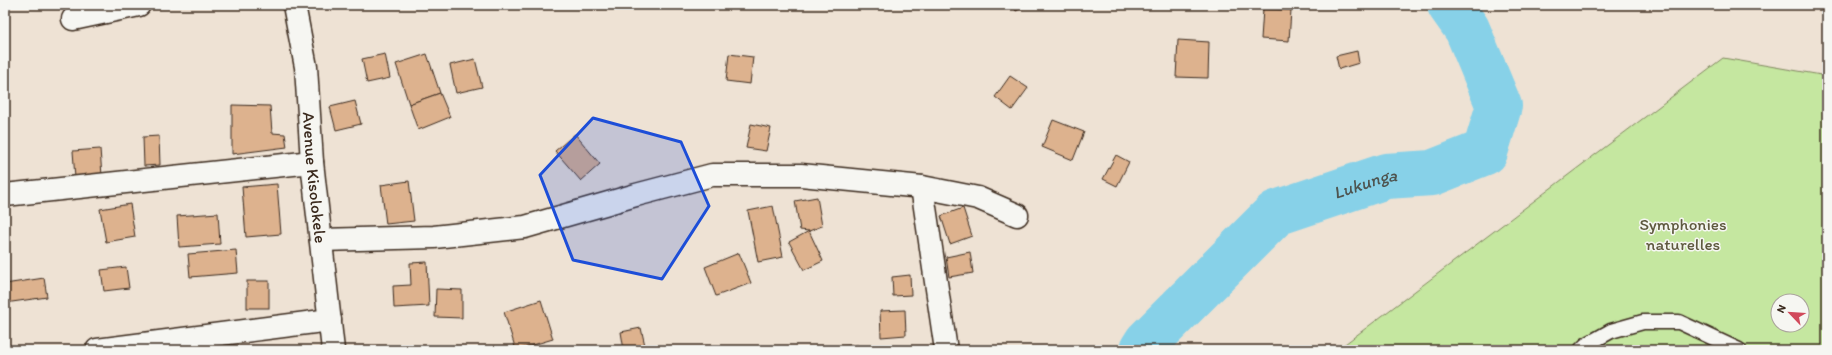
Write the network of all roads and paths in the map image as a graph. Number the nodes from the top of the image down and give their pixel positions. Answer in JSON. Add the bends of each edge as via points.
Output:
{"nodes":[{"id":1,"x":139,"y":5,"type":"edge"},
{"id":2,"x":294,"y":5,"type":"edge"},
{"id":3,"x":72,"y":19,"type":"dead end"},
{"id":4,"x":312,"y":162,"type":"junction"},
{"id":5,"x":922,"y":187,"type":"junction"},
{"id":6,"x":5,"y":195,"type":"edge"},
{"id":7,"x":1018,"y":216,"type":"dead end"},
{"id":8,"x":322,"y":240,"type":"junction"},
{"id":9,"x":330,"y":320,"type":"junction"},
{"id":10,"x":97,"y":350,"type":"edge"},
{"id":11,"x":333,"y":350,"type":"edge"},
{"id":12,"x":946,"y":350,"type":"edge"},
{"id":13,"x":1581,"y":350,"type":"edge"},
{"id":14,"x":1739,"y":350,"type":"edge"}],
"edges":[{"from":1,"to":3,"type":"street"},
{"from":2,"to":4,"type":"street","name":"Avenue Kisolokele","via":[[306,67]]},
{"from":4,"to":6,"type":"street"},
{"from":4,"to":8,"type":"street","name":"Avenue Kisolokele"},
{"from":5,"to":7,"type":"street","via":[[978,198]]},
{"from":5,"to":8,"type":"street","via":[[801,175],[712,175],[525,227],[434,237]]},
{"from":5,"to":12,"type":"street"},
{"from":8,"to":9,"type":"street","name":"Avenue Kisolokele"},
{"from":9,"to":10,"type":"street"},
{"from":9,"to":11,"type":"street","name":"Avenue Kisolokele"},
{"from":13,"to":14,"type":"lane","via":[[1611,331],[1643,322],[1679,322]]}]}
